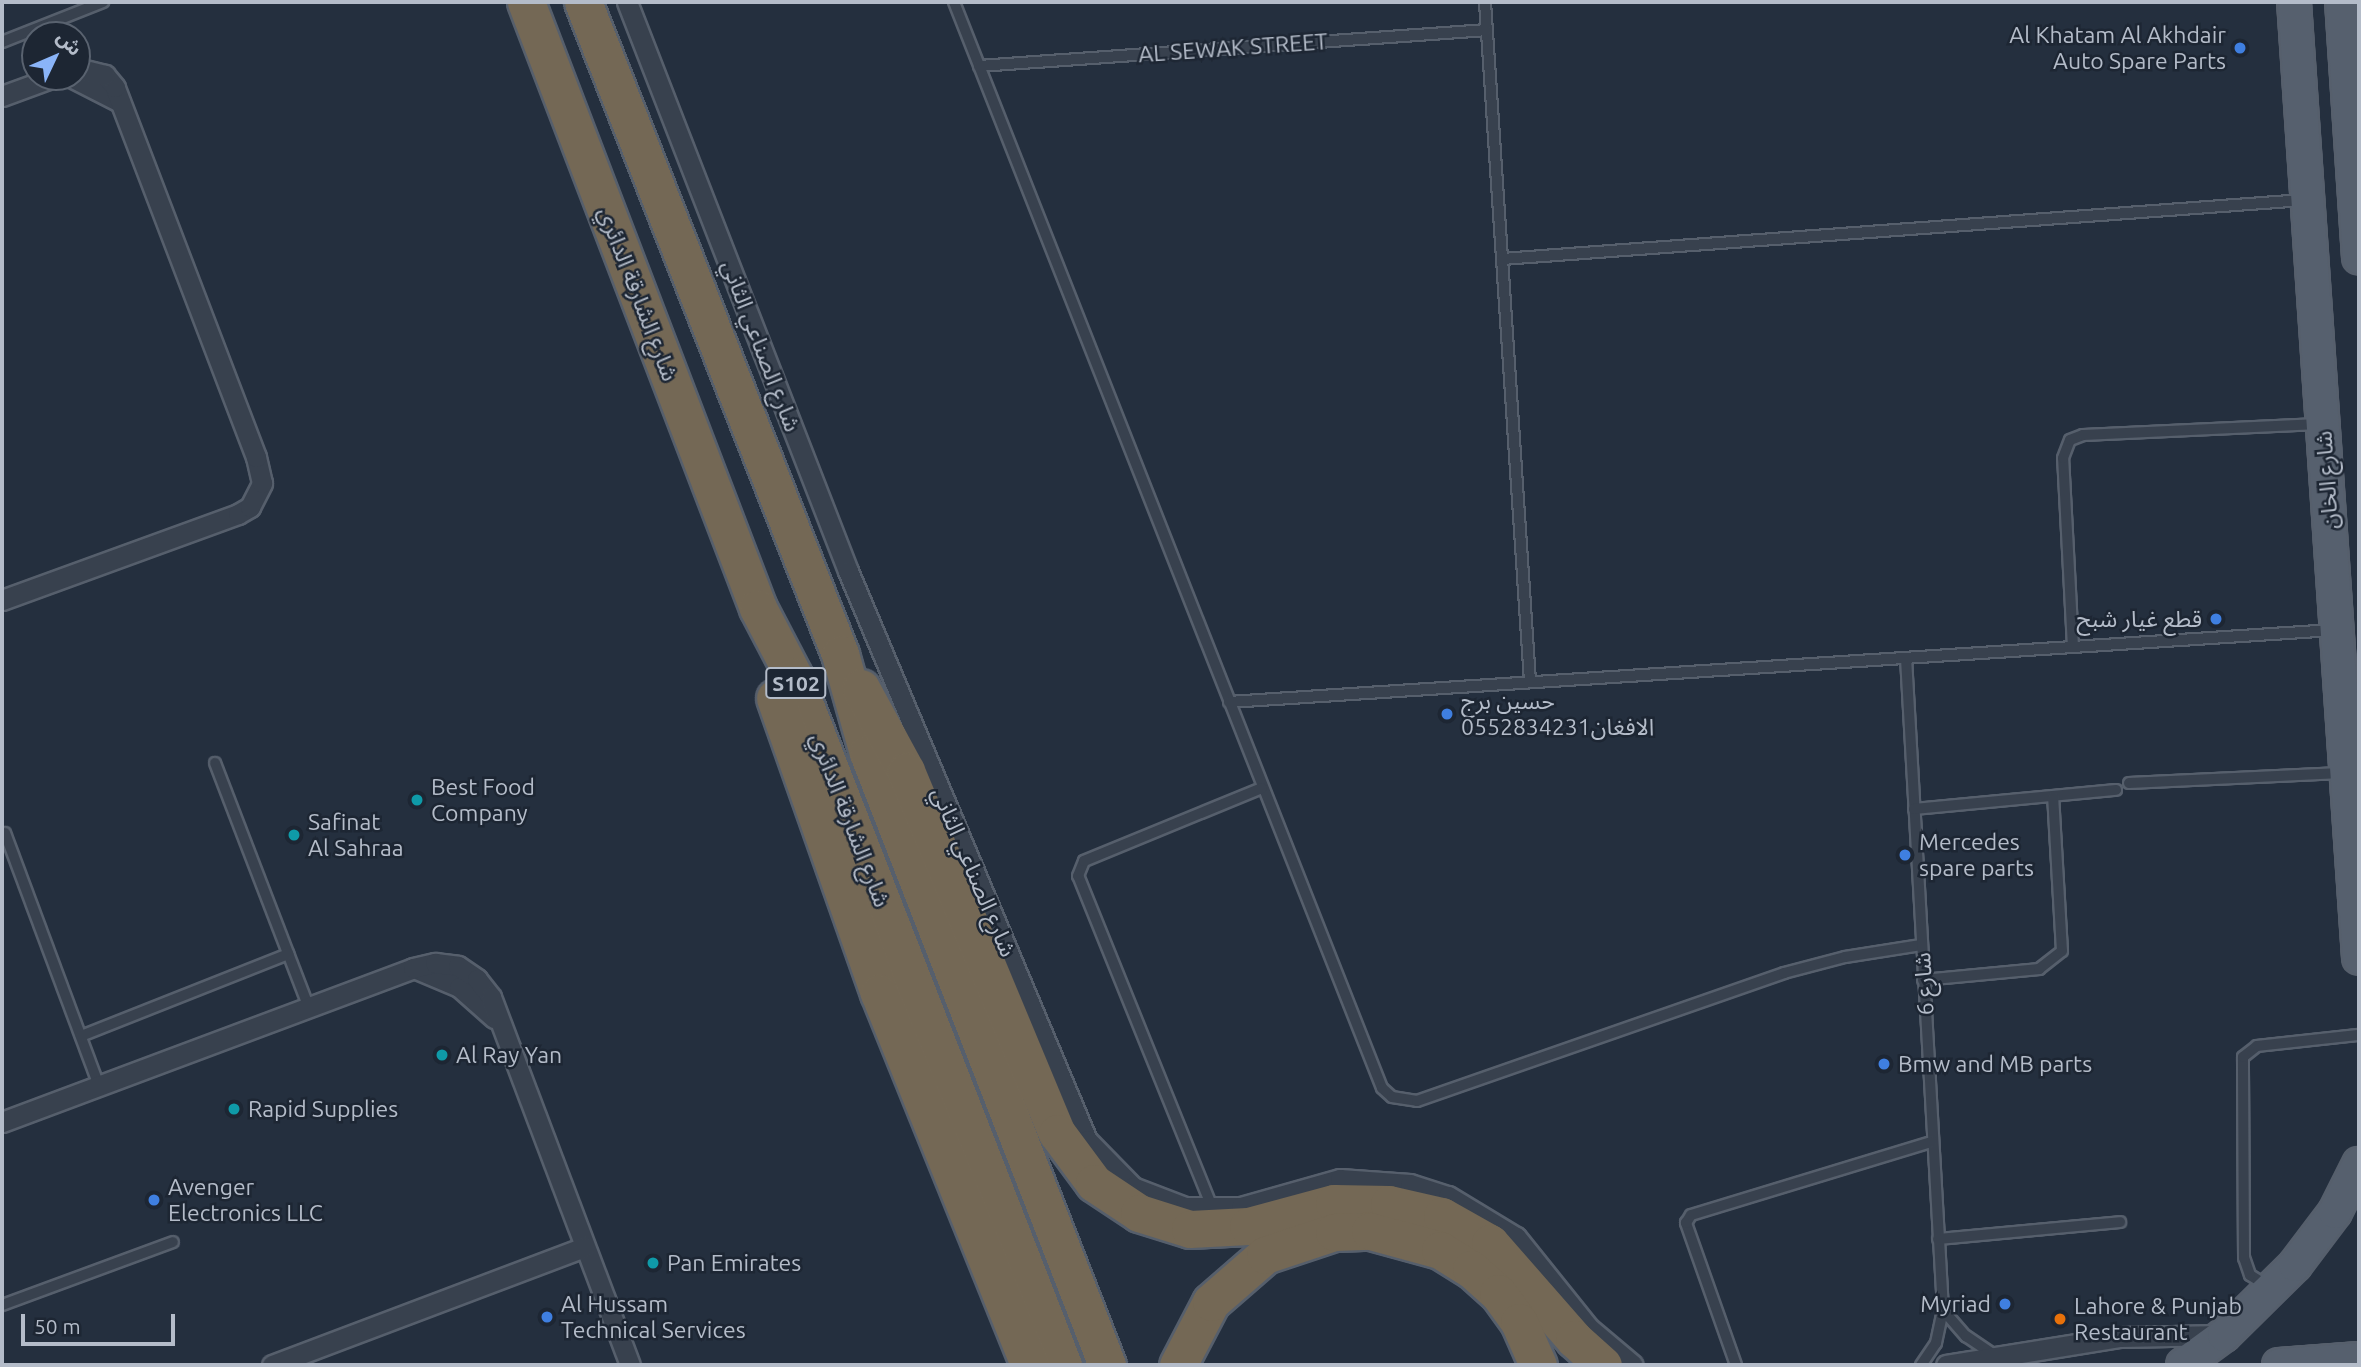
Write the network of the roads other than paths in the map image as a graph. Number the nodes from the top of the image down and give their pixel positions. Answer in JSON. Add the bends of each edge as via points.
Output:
{"nodes":[{"id":1,"x":103,"y":2,"type":"edge"},
{"id":2,"x":526,"y":2,"type":"edge"},
{"id":3,"x":583,"y":2,"type":"edge"},
{"id":4,"x":627,"y":2,"type":"edge"},
{"id":5,"x":954,"y":2,"type":"edge"},
{"id":6,"x":1485,"y":2,"type":"edge"},
{"id":7,"x":2294,"y":2,"type":"edge"},
{"id":8,"x":2342,"y":2,"type":"edge"},
{"id":9,"x":1487,"y":30,"type":"junction"},
{"id":10,"x":2,"y":42,"type":"edge"},
{"id":11,"x":979,"y":66,"type":"junction"},
{"id":12,"x":91,"y":72,"type":"edge"},
{"id":13,"x":91,"y":87,"type":"edge"},
{"id":14,"x":21,"y":89,"type":"edge"},
{"id":15,"x":2,"y":96,"type":"edge"},
{"id":16,"x":120,"y":102,"type":"junction"},
{"id":17,"x":2355,"y":135,"type":"edge"},
{"id":18,"x":2308,"y":200,"type":"junction"},
{"id":19,"x":2359,"y":257,"type":"edge"},
{"id":20,"x":1502,"y":259,"type":"junction"},
{"id":21,"x":2323,"y":424,"type":"junction"},
{"id":22,"x":2,"y":600,"type":"edge"},
{"id":23,"x":758,"y":608,"type":"junction"},
{"id":24,"x":2337,"y":629,"type":"junction"},
{"id":25,"x":2073,"y":647,"type":"junction"},
{"id":26,"x":840,"y":654,"type":"junction"},
{"id":27,"x":1906,"y":658,"type":"junction"},
{"id":28,"x":1530,"y":682,"type":"junction"},
{"id":29,"x":1229,"y":702,"type":"junction"},
{"id":30,"x":215,"y":764,"type":"dead end"},
{"id":31,"x":2345,"y":773,"type":"junction"},
{"id":32,"x":2129,"y":783,"type":"dead end"},
{"id":33,"x":1262,"y":788,"type":"junction"},
{"id":34,"x":2116,"y":790,"type":"dead end"},
{"id":35,"x":2053,"y":796,"type":"junction"},
{"id":36,"x":1914,"y":809,"type":"junction"},
{"id":37,"x":5,"y":833,"type":"dead end"},
{"id":38,"x":1922,"y":945,"type":"junction"},
{"id":39,"x":288,"y":954,"type":"junction"},
{"id":40,"x":2359,"y":958,"type":"edge"},
{"id":41,"x":1923,"y":980,"type":"junction"},
{"id":42,"x":309,"y":1008,"type":"junction"},
{"id":43,"x":2359,"y":1035,"type":"edge"},
{"id":44,"x":81,"y":1036,"type":"junction"},
{"id":45,"x":101,"y":1089,"type":"junction"},
{"id":46,"x":2,"y":1122,"type":"edge"},
{"id":47,"x":1932,"y":1142,"type":"junction"},
{"id":48,"x":2359,"y":1164,"type":"edge"},
{"id":49,"x":1213,"y":1209,"type":"junction"},
{"id":50,"x":2120,"y":1222,"type":"dead end"},
{"id":51,"x":1938,"y":1239,"type":"junction"},
{"id":52,"x":173,"y":1242,"type":"dead end"},
{"id":53,"x":584,"y":1247,"type":"junction"},
{"id":54,"x":2273,"y":1289,"type":"junction"},
{"id":55,"x":2,"y":1305,"type":"edge"},
{"id":56,"x":1942,"y":1310,"type":"junction"},
{"id":57,"x":2224,"y":1335,"type":"junction"},
{"id":58,"x":2002,"y":1361,"type":"edge"},
{"id":59,"x":2350,"y":1361,"type":"edge"},
{"id":60,"x":272,"y":1365,"type":"edge"},
{"id":61,"x":630,"y":1365,"type":"edge"},
{"id":62,"x":1029,"y":1365,"type":"edge"},
{"id":63,"x":1063,"y":1365,"type":"edge"},
{"id":64,"x":1107,"y":1365,"type":"edge"},
{"id":65,"x":1178,"y":1365,"type":"edge"},
{"id":66,"x":1538,"y":1365,"type":"edge"},
{"id":67,"x":1603,"y":1365,"type":"edge"},
{"id":68,"x":1633,"y":1365,"type":"edge"},
{"id":69,"x":1736,"y":1365,"type":"edge"},
{"id":70,"x":1921,"y":1365,"type":"edge"},
{"id":71,"x":1946,"y":1365,"type":"edge"},
{"id":72,"x":2183,"y":1365,"type":"edge"},
{"id":73,"x":2279,"y":1365,"type":"edge"}],
"edges":[{"from":1,"to":10,"type":"lane"},
{"from":2,"to":23,"type":"highway","name":"شارع الشارقة الدائري","number":"S102"},
{"from":3,"to":26,"type":"highway","name":"شارع الشارقة الدائري","number":"S102"},
{"from":4,"to":49,"type":"street","name":"شارع الصناعي الثاني","via":[[848,571],[1071,1111],[1108,1166],[1133,1187],[1185,1207]]},
{"from":5,"to":11,"type":"lane"},
{"from":6,"to":9,"type":"lane"},
{"from":7,"to":18,"type":"main road","name":"شارع الخان"},
{"from":8,"to":17,"type":"main road"},
{"from":9,"to":11,"type":"lane","name":"AL SEWAK STREET"},
{"from":9,"to":20,"type":"lane"},
{"from":11,"to":29,"type":"lane"},
{"from":12,"to":16,"type":"street","via":[[105,75]]},
{"from":13,"to":16,"type":"street"},
{"from":14,"to":15,"type":"street"},
{"from":16,"to":22,"type":"street","via":[[256,457],[246,490],[225,517]]},
{"from":17,"to":19,"type":"main road"},
{"from":18,"to":20,"type":"lane"},
{"from":18,"to":21,"type":"main road","name":"شارع الخان"},
{"from":20,"to":28,"type":"lane"},
{"from":21,"to":24,"type":"main road","name":"شارع الخان"},
{"from":21,"to":25,"type":"lane","via":[[2083,435],[2070,440],[2063,458]]},
{"from":23,"to":62,"type":"highway","via":[[769,680],[863,949]]},
{"from":23,"to":63,"type":"highway","name":"شارع الشارقة الدائري","number":"S102","via":[[794,677]]},
{"from":24,"to":25,"type":"lane"},
{"from":24,"to":31,"type":"main road","name":"شارع الخان"},
{"from":25,"to":27,"type":"lane"},
{"from":26,"to":64,"type":"highway","name":"شارع الشارقة الدائري","number":"S102","via":[[868,753]]},
{"from":26,"to":67,"type":"highway","via":[[892,742],[1057,1133],[1094,1183],[1139,1213],[1190,1229],[1239,1227],[1335,1203],[1389,1204],[1442,1216],[1490,1243],[1574,1339]]},
{"from":27,"to":28,"type":"lane"},
{"from":27,"to":36,"type":"lane","name":"شارع 6"},
{"from":28,"to":29,"type":"lane"},
{"from":29,"to":33,"type":"lane"},
{"from":30,"to":39,"type":"lane"},
{"from":31,"to":32,"type":"lane"},
{"from":31,"to":40,"type":"main road","name":"شارع الخان"},
{"from":33,"to":38,"type":"lane","via":[[1375,1078],[1392,1097],[1405,1101],[1430,1098],[1804,967]]},
{"from":33,"to":49,"type":"lane","via":[[1084,861],[1078,876]]},
{"from":34,"to":35,"type":"lane"},
{"from":35,"to":36,"type":"lane"},
{"from":35,"to":41,"type":"lane","via":[[2064,942],[2056,959],[2039,969]]},
{"from":36,"to":38,"type":"lane","name":"شارع 6"},
{"from":37,"to":44,"type":"lane"},
{"from":38,"to":41,"type":"lane","name":"شارع 6"},
{"from":39,"to":42,"type":"lane"},
{"from":39,"to":44,"type":"lane"},
{"from":41,"to":47,"type":"lane","name":"شارع 6"},
{"from":42,"to":45,"type":"street"},
{"from":42,"to":53,"type":"street","via":[[413,968],[459,987],[496,1020]]},
{"from":43,"to":54,"type":"lane","via":[[2257,1046],[2243,1058],[2245,1265],[2250,1275]]},
{"from":44,"to":45,"type":"lane"},
{"from":45,"to":46,"type":"street"},
{"from":47,"to":51,"type":"lane","name":"شارع 6"},
{"from":47,"to":69,"type":"lane","via":[[1691,1215],[1686,1223]]},
{"from":48,"to":54,"type":"main road","via":[[2335,1212]]},
{"from":49,"to":68,"type":"street","name":"شارع الصناعي الثاني","via":[[1241,1207],[1340,1179],[1410,1184],[1448,1196],[1516,1237],[1589,1328]]},
{"from":50,"to":51,"type":"lane"},
{"from":51,"to":56,"type":"lane","name":"شارع 6"},
{"from":52,"to":55,"type":"lane"},
{"from":53,"to":60,"type":"street"},
{"from":53,"to":61,"type":"street"},
{"from":54,"to":57,"type":"main road"},
{"from":56,"to":58,"type":"lane","via":[[1966,1336]]},
{"from":56,"to":70,"type":"lane","name":"شارع 6","via":[[1936,1343]]},
{"from":57,"to":58,"type":"street","via":[[2119,1337]]},
{"from":57,"to":72,"type":"main road"},
{"from":58,"to":71,"type":"street"},
{"from":59,"to":73,"type":"main road"},
{"from":65,"to":66,"type":"highway","via":[[1211,1302],[1265,1255],[1334,1232],[1370,1231],[1440,1250],[1471,1269],[1498,1293],[1519,1322]]}]}
